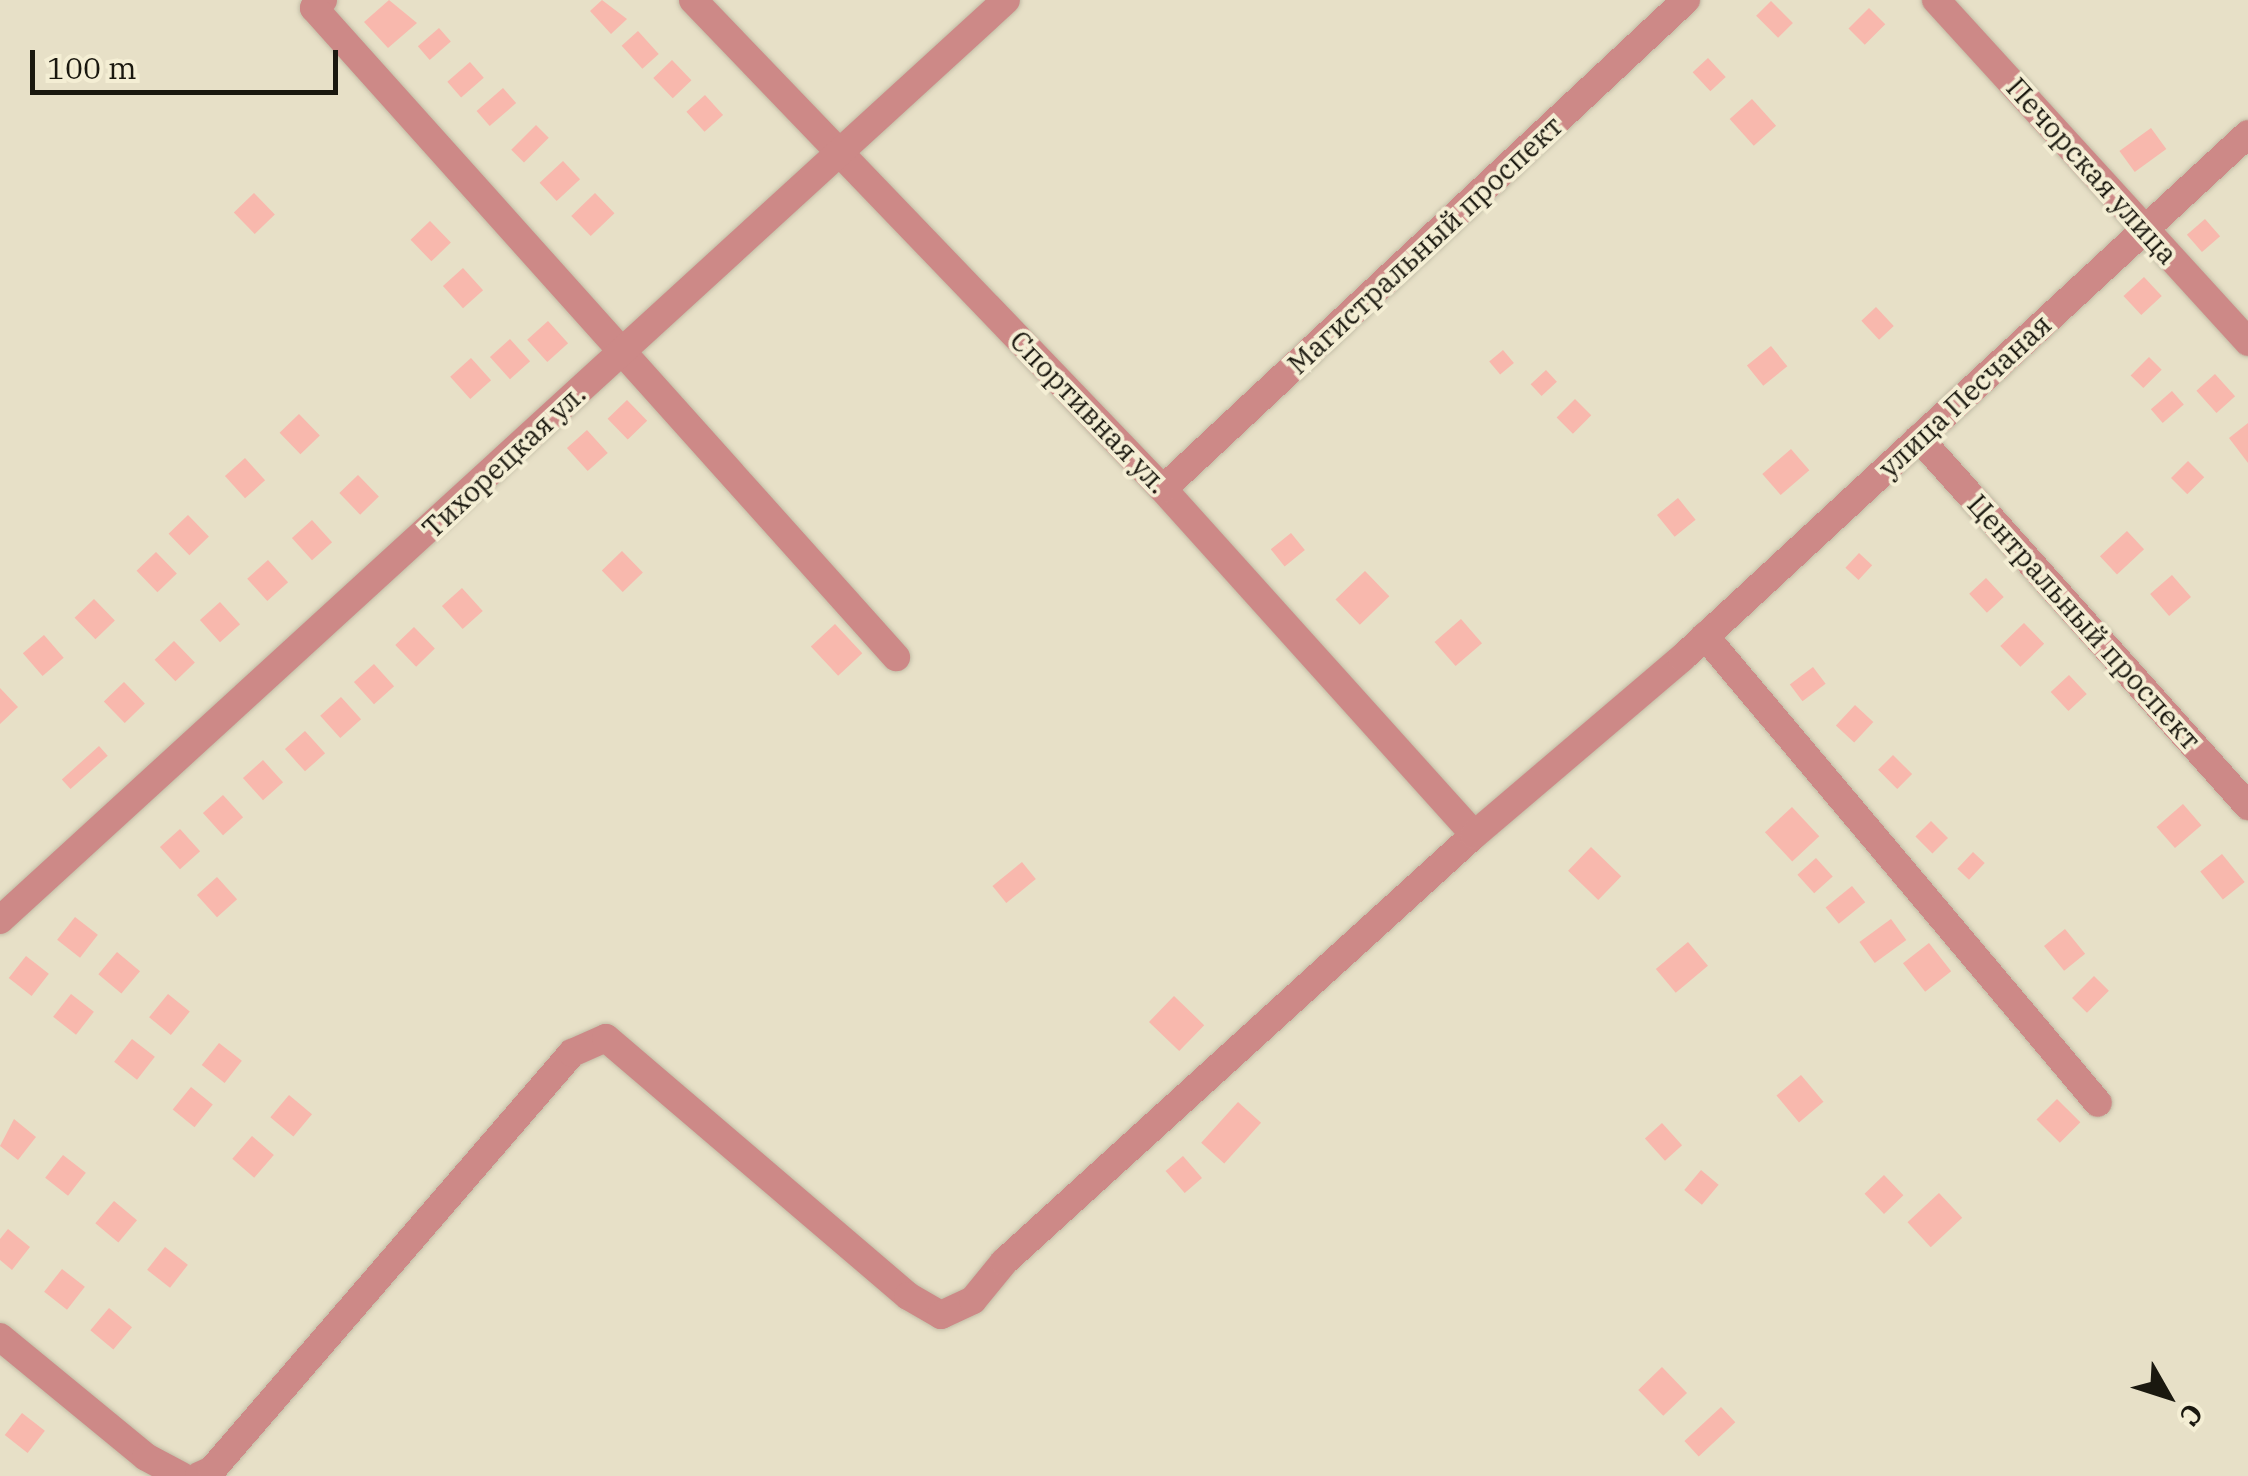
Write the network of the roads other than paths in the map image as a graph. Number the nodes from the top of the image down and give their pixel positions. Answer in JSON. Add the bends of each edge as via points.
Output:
{"nodes":[{"id":1,"x":323,"y":0,"type":"edge"},
{"id":2,"x":693,"y":0,"type":"edge"},
{"id":3,"x":1006,"y":0,"type":"edge"},
{"id":4,"x":1686,"y":0,"type":"edge"},
{"id":5,"x":1936,"y":0,"type":"edge"},
{"id":6,"x":2248,"y":134,"type":"edge"},
{"id":7,"x":840,"y":153,"type":"junction"},
{"id":8,"x":2145,"y":230,"type":"junction"},
{"id":9,"x":2248,"y":342,"type":"edge"},
{"id":10,"x":622,"y":352,"type":"junction"},
{"id":11,"x":1919,"y":438,"type":"junction"},
{"id":12,"x":1163,"y":490,"type":"junction"},
{"id":13,"x":1705,"y":636,"type":"junction"},
{"id":14,"x":896,"y":658,"type":"dead end"},
{"id":15,"x":2248,"y":806,"type":"edge"},
{"id":16,"x":1474,"y":835,"type":"junction"},
{"id":17,"x":0,"y":920,"type":"edge"},
{"id":18,"x":2098,"y":1103,"type":"dead end"},
{"id":19,"x":0,"y":1337,"type":"edge"},
{"id":20,"x":181,"y":1476,"type":"edge"},
{"id":21,"x":199,"y":1476,"type":"edge"}],
"edges":[{"from":1,"to":10,"type":"street","via":[[314,8]]},
{"from":2,"to":7,"type":"street","name":"Спортивная ул."},
{"from":3,"to":7,"type":"street","name":"Тихорецкая ул."},
{"from":4,"to":12,"type":"street","name":"Магистральный проспект"},
{"from":5,"to":8,"type":"street","name":"Печорская улица"},
{"from":6,"to":8,"type":"street","name":"улица Песчаная"},
{"from":7,"to":10,"type":"street","name":"Тихорецкая ул."},
{"from":7,"to":12,"type":"street","name":"Спортивная ул."},
{"from":8,"to":9,"type":"street","name":"Печорская улица"},
{"from":8,"to":11,"type":"street","name":"улица Песчаная"},
{"from":10,"to":14,"type":"street"},
{"from":10,"to":17,"type":"street","name":"Тихорецкая ул."},
{"from":11,"to":13,"type":"street","name":"улица Песчаная"},
{"from":11,"to":15,"type":"street","name":"Центральный проспект"},
{"from":12,"to":16,"type":"street","name":"Спортивная ул."},
{"from":13,"to":16,"type":"street","name":"улица Песчаная"},
{"from":13,"to":18,"type":"street"},
{"from":16,"to":21,"type":"street","name":"улица Песчаная","via":[[1004,1262],[973,1300],[941,1315],[908,1296],[606,1038],[572,1053],[212,1470]]},
{"from":19,"to":20,"type":"street","via":[[146,1457]]}]}
